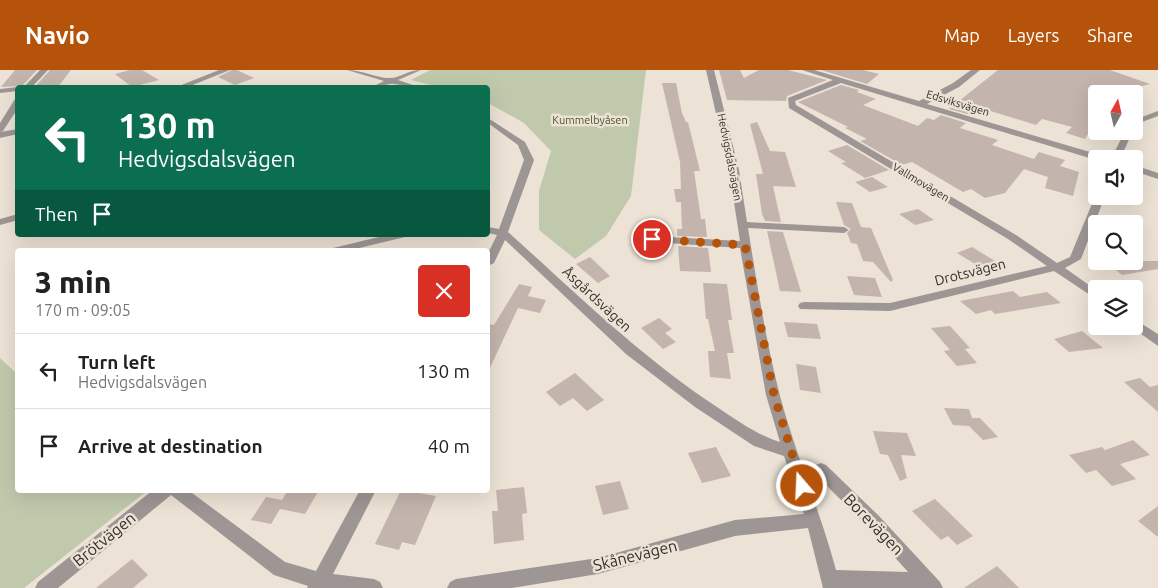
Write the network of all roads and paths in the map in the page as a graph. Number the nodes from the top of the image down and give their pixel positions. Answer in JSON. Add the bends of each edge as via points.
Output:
{"nodes":[{"id":1,"x":44,"y":70,"type":"edge"},
{"id":2,"x":226,"y":70,"type":"edge"},
{"id":3,"x":351,"y":70,"type":"edge"},
{"id":4,"x":417,"y":70,"type":"edge"},
{"id":5,"x":710,"y":70,"type":"edge"},
{"id":6,"x":806,"y":70,"type":"edge"},
{"id":7,"x":976,"y":70,"type":"edge"},
{"id":8,"x":392,"y":80,"type":"junction"},
{"id":9,"x":841,"y":80,"type":"junction"},
{"id":10,"x":29,"y":85,"type":"edge"},
{"id":11,"x":185,"y":85,"type":"edge"},
{"id":12,"x":380,"y":85,"type":"edge"},
{"id":13,"x":409,"y":85,"type":"edge"},
{"id":14,"x":15,"y":89,"type":"edge"},
{"id":15,"x":0,"y":91,"type":"edge"},
{"id":16,"x":922,"y":103,"type":"junction"},
{"id":17,"x":15,"y":106,"type":"edge"},
{"id":18,"x":1158,"y":113,"type":"edge"},
{"id":19,"x":1143,"y":119,"type":"edge"},
{"id":20,"x":490,"y":121,"type":"edge"},
{"id":21,"x":0,"y":128,"type":"edge"},
{"id":22,"x":15,"y":131,"type":"edge"},
{"id":23,"x":0,"y":135,"type":"edge"},
{"id":24,"x":1088,"y":154,"type":"edge"},
{"id":25,"x":1143,"y":171,"type":"edge"},
{"id":26,"x":1158,"y":176,"type":"edge"},
{"id":27,"x":1096,"y":205,"type":"edge"},
{"id":28,"x":15,"y":217,"type":"edge"},
{"id":29,"x":0,"y":222,"type":"edge"},
{"id":30,"x":742,"y":225,"type":"junction"},
{"id":31,"x":490,"y":230,"type":"edge"},
{"id":32,"x":844,"y":230,"type":"dead end"},
{"id":33,"x":503,"y":233,"type":"junction"},
{"id":34,"x":392,"y":237,"type":"edge"},
{"id":35,"x":652,"y":239,"type":"dead end"},
{"id":36,"x":745,"y":245,"type":"junction"},
{"id":37,"x":346,"y":248,"type":"edge"},
{"id":38,"x":490,"y":259,"type":"edge"},
{"id":39,"x":1058,"y":267,"type":"junction"},
{"id":40,"x":1088,"y":290,"type":"edge"},
{"id":41,"x":804,"y":306,"type":"dead end"},
{"id":42,"x":1143,"y":330,"type":"edge"},
{"id":43,"x":1158,"y":341,"type":"edge"},
{"id":44,"x":790,"y":452,"type":"junction"},
{"id":45,"x":821,"y":470,"type":"dead end"},
{"id":46,"x":161,"y":493,"type":"edge"},
{"id":47,"x":180,"y":493,"type":"edge"},
{"id":48,"x":366,"y":493,"type":"edge"},
{"id":49,"x":814,"y":520,"type":"junction"},
{"id":50,"x":831,"y":583,"type":"edge"},
{"id":51,"x":930,"y":584,"type":"edge"},
{"id":52,"x":318,"y":585,"type":"edge"},
{"id":53,"x":44,"y":588,"type":"edge"},
{"id":54,"x":374,"y":588,"type":"edge"},
{"id":55,"x":456,"y":588,"type":"edge"}],
"edges":[{"from":1,"to":10,"type":"street"},
{"from":2,"to":11,"type":"street"},
{"from":3,"to":8,"type":"street"},
{"from":4,"to":8,"type":"street"},
{"from":5,"to":30,"type":"street","name":"Hedvigsdalsvägen","via":[[734,170]]},
{"from":6,"to":9,"type":"street","name":"Edsviksvägen"},
{"from":7,"to":16,"type":"street"},
{"from":8,"to":12,"type":"street"},
{"from":8,"to":13,"type":"street"},
{"from":9,"to":16,"type":"street","name":"Edsviksvägen"},
{"from":9,"to":39,"type":"street","name":"Vallmovägen","via":[[791,100],[792,106]]},
{"from":14,"to":15,"type":"street"},
{"from":16,"to":24,"type":"street","name":"Edsviksvägen"},
{"from":17,"to":21,"type":"street"},
{"from":18,"to":19,"type":"street"},
{"from":20,"to":33,"type":"street","via":[[522,144],[529,160]]},
{"from":22,"to":23,"type":"street"},
{"from":25,"to":26,"type":"street"},
{"from":27,"to":39,"type":"street","name":"Drotsvägen","via":[[1075,259]]},
{"from":28,"to":29,"type":"street"},
{"from":30,"to":32,"type":"street"},
{"from":30,"to":36,"type":"street","name":"Hedvigsdalsvägen"},
{"from":31,"to":33,"type":"street"},
{"from":33,"to":38,"type":"street"},
{"from":33,"to":44,"type":"street","name":"Åsgårdsvägen","via":[[630,351],[759,442]]},
{"from":34,"to":37,"type":"street"},
{"from":35,"to":36,"type":"street"},
{"from":36,"to":44,"type":"street","name":"Hedvigsdalsvägen","via":[[774,395]]},
{"from":39,"to":40,"type":"street","name":"Vallmovägen"},
{"from":39,"to":41,"type":"street","name":"Drotsvägen","via":[[890,307]]},
{"from":42,"to":43,"type":"street"},
{"from":44,"to":49,"type":"street","name":"Hedvigsdalsvägen"},
{"from":45,"to":51,"type":"street","name":"Borevägen"},
{"from":46,"to":53,"type":"street","name":"Brötvägen"},
{"from":47,"to":52,"type":"street","via":[[280,569]]},
{"from":48,"to":52,"type":"street"},
{"from":49,"to":50,"type":"street","name":"Hedvigsdalsvägen"},
{"from":49,"to":55,"type":"street","name":"Skånevägen","via":[[735,528],[598,566]]},
{"from":50,"to":51,"type":"street","name":"Borevägen"},
{"from":52,"to":54,"type":"street"}]}
